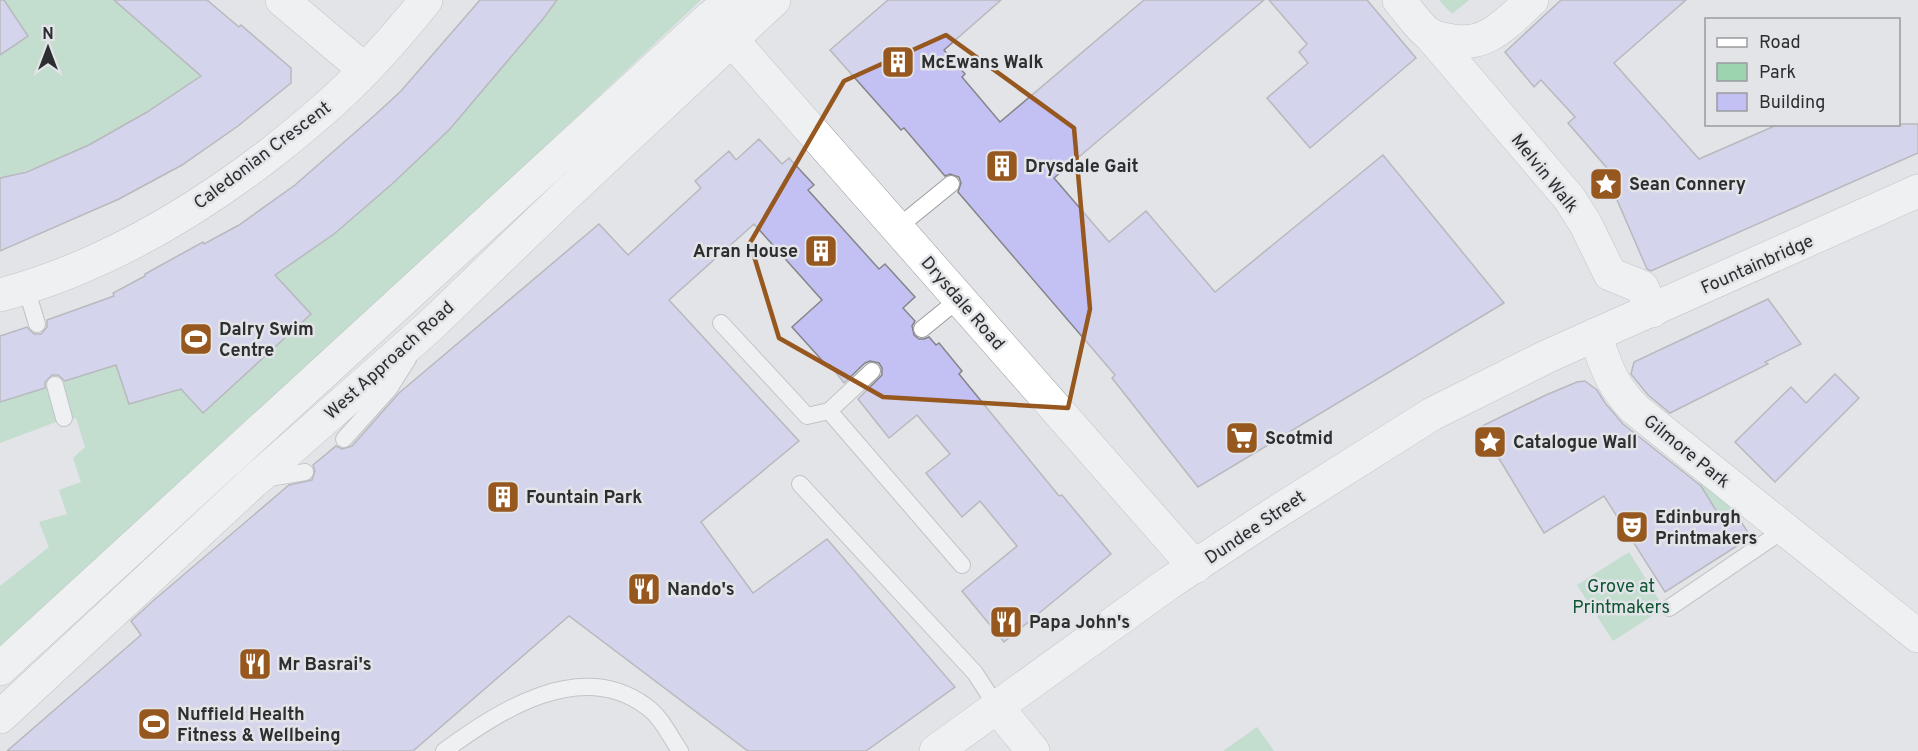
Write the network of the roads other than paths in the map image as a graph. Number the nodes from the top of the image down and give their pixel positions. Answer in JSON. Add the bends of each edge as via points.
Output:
{"nodes":[{"id":1,"x":282,"y":0,"type":"edge"},
{"id":2,"x":426,"y":0,"type":"edge"},
{"id":3,"x":733,"y":0,"type":"edge"},
{"id":4,"x":774,"y":0,"type":"edge"},
{"id":5,"x":1399,"y":0,"type":"edge"},
{"id":6,"x":1526,"y":5,"type":"edge"},
{"id":7,"x":1429,"y":34,"type":"junction"},
{"id":8,"x":732,"y":40,"type":"junction"},
{"id":9,"x":365,"y":70,"type":"junction"},
{"id":10,"x":951,"y":184,"type":"dead end"},
{"id":11,"x":1918,"y":191,"type":"edge"},
{"id":12,"x":897,"y":228,"type":"junction"},
{"id":13,"x":13,"y":292,"type":"edge"},
{"id":14,"x":959,"y":299,"type":"junction"},
{"id":15,"x":1652,"y":311,"type":"junction"},
{"id":16,"x":721,"y":323,"type":"dead end"},
{"id":17,"x":37,"y":324,"type":"dead end"},
{"id":18,"x":430,"y":326,"type":"junction"},
{"id":19,"x":922,"y":329,"type":"dead end"},
{"id":20,"x":1595,"y":335,"type":"junction"},
{"id":21,"x":872,"y":371,"type":"dead end"},
{"id":22,"x":55,"y":385,"type":"dead end"},
{"id":23,"x":829,"y":411,"type":"junction"},
{"id":24,"x":64,"y":418,"type":"dead end"},
{"id":25,"x":344,"y":439,"type":"dead end"},
{"id":26,"x":305,"y":472,"type":"dead end"},
{"id":27,"x":253,"y":482,"type":"junction"},
{"id":28,"x":800,"y":484,"type":"dead end"},
{"id":29,"x":1785,"y":529,"type":"junction"},
{"id":30,"x":962,"y":565,"type":"dead end"},
{"id":31,"x":1195,"y":567,"type":"junction"},
{"id":32,"x":1669,"y":608,"type":"dead end"},
{"id":33,"x":1918,"y":636,"type":"edge"},
{"id":34,"x":0,"y":669,"type":"edge"},
{"id":35,"x":997,"y":706,"type":"junction"},
{"id":36,"x":0,"y":717,"type":"edge"},
{"id":37,"x":444,"y":751,"type":"edge"},
{"id":38,"x":680,"y":751,"type":"edge"},
{"id":39,"x":936,"y":751,"type":"edge"},
{"id":40,"x":1033,"y":751,"type":"edge"}],
"edges":[{"from":1,"to":9,"type":"street"},
{"from":2,"to":9,"type":"street","name":"Caledonian Crescent"},
{"from":3,"to":34,"type":"street","name":"West Approach Road"},
{"from":4,"to":8,"type":"street","name":"West Approach Road"},
{"from":5,"to":7,"type":"street","name":"Melvin Walk"},
{"from":6,"to":7,"type":"street","via":[[1493,34],[1474,42],[1455,42]]},
{"from":7,"to":15,"type":"street","name":"Melvin Walk","via":[[1569,198],[1610,274],[1642,287]]},
{"from":8,"to":12,"type":"street","name":"Drysdale Road"},
{"from":8,"to":18,"type":"street","name":"West Approach Road"},
{"from":9,"to":13,"type":"street","name":"Caledonian Crescent","via":[[305,126],[200,204],[118,250]]},
{"from":10,"to":12,"type":"lane"},
{"from":11,"to":15,"type":"street","name":"Fountainbridge"},
{"from":12,"to":14,"type":"street","name":"Drysdale Road"},
{"from":13,"to":17,"type":"lane"},
{"from":14,"to":19,"type":"lane"},
{"from":14,"to":31,"type":"street","name":"Drysdale Road"},
{"from":15,"to":20,"type":"street","name":"Fountainbridge"},
{"from":16,"to":23,"type":"lane","via":[[807,416]]},
{"from":18,"to":25,"type":"lane","via":[[389,389]]},
{"from":18,"to":27,"type":"street","name":"West Approach Road"},
{"from":20,"to":29,"type":"street","name":"Gilmore Park","via":[[1609,374],[1627,400]]},
{"from":20,"to":31,"type":"street","name":"Dundee Street","via":[[1432,414]]},
{"from":21,"to":23,"type":"lane"},
{"from":22,"to":24,"type":"lane"},
{"from":23,"to":30,"type":"lane"},
{"from":26,"to":27,"type":"lane"},
{"from":27,"to":36,"type":"street","name":"West Approach Road"},
{"from":28,"to":35,"type":"lane","via":[[975,673]]},
{"from":29,"to":32,"type":"lane"},
{"from":29,"to":33,"type":"street","name":"Gilmore Park"},
{"from":31,"to":35,"type":"street","name":"Dundee Street"},
{"from":35,"to":39,"type":"street","name":"Dundee Street"},
{"from":35,"to":40,"type":"street"},
{"from":37,"to":38,"type":"lane","via":[[525,700],[574,688],[599,688],[634,698],[649,708]]}]}
